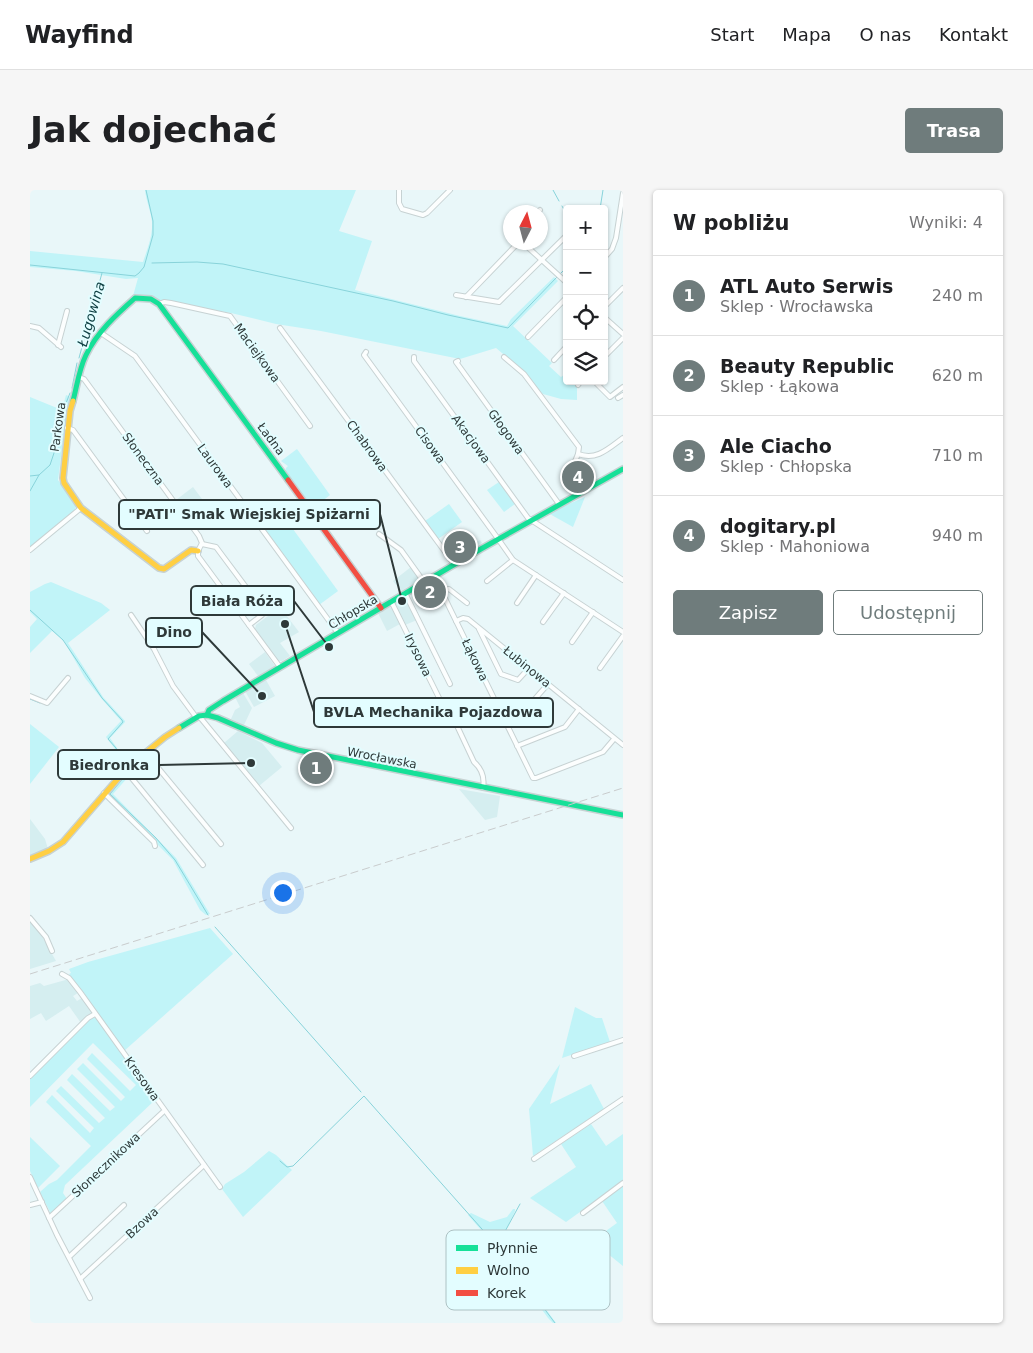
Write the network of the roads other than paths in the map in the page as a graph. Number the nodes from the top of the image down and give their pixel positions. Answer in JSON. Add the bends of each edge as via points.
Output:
{"nodes":[{"id":1,"x":399,"y":190,"type":"edge"},
{"id":2,"x":450,"y":190,"type":"edge"},
{"id":3,"x":623,"y":193,"type":"edge"},
{"id":4,"x":563,"y":238,"type":"edge"},
{"id":5,"x":513,"y":250,"type":"edge"},
{"id":6,"x":529,"y":250,"type":"edge"},
{"id":7,"x":608,"y":254,"type":"edge"},
{"id":8,"x":541,"y":261,"type":"junction"},
{"id":9,"x":563,"y":280,"type":"edge"},
{"id":10,"x":623,"y":288,"type":"edge"},
{"id":11,"x":456,"y":294,"type":"dead end"},
{"id":12,"x":466,"y":297,"type":"junction"},
{"id":13,"x":563,"y":301,"type":"edge"},
{"id":14,"x":159,"y":304,"type":"junction"},
{"id":15,"x":608,"y":304,"type":"edge"},
{"id":16,"x":66,"y":311,"type":"dead end"},
{"id":17,"x":608,"y":321,"type":"edge"},
{"id":18,"x":30,"y":326,"type":"edge"},
{"id":19,"x":280,"y":328,"type":"dead end"},
{"id":20,"x":101,"y":333,"type":"junction"},
{"id":21,"x":623,"y":336,"type":"edge"},
{"id":22,"x":528,"y":337,"type":"dead end"},
{"id":23,"x":563,"y":350,"type":"edge"},
{"id":24,"x":366,"y":352,"type":"dead end"},
{"id":25,"x":608,"y":353,"type":"edge"},
{"id":26,"x":414,"y":357,"type":"dead end"},
{"id":27,"x":504,"y":357,"type":"dead end"},
{"id":28,"x":458,"y":360,"type":"dead end"},
{"id":29,"x":554,"y":360,"type":"dead end"},
{"id":30,"x":78,"y":376,"type":"junction"},
{"id":31,"x":598,"y":385,"type":"edge"},
{"id":32,"x":623,"y":387,"type":"edge"},
{"id":33,"x":623,"y":395,"type":"edge"},
{"id":34,"x":618,"y":398,"type":"dead end"},
{"id":35,"x":310,"y":426,"type":"dead end"},
{"id":36,"x":67,"y":428,"type":"junction"},
{"id":37,"x":623,"y":438,"type":"edge"},
{"id":38,"x":578,"y":454,"type":"junction"},
{"id":39,"x":623,"y":469,"type":"edge"},
{"id":40,"x":576,"y":494,"type":"junction"},
{"id":41,"x":559,"y":504,"type":"junction"},
{"id":42,"x":81,"y":508,"type":"junction"},
{"id":43,"x":531,"y":520,"type":"junction"},
{"id":44,"x":147,"y":531,"type":"dead end"},
{"id":45,"x":379,"y":534,"type":"dead end"},
{"id":46,"x":498,"y":539,"type":"junction"},
{"id":47,"x":202,"y":544,"type":"junction"},
{"id":48,"x":30,"y":550,"type":"edge"},
{"id":49,"x":198,"y":551,"type":"junction"},
{"id":50,"x":513,"y":560,"type":"junction"},
{"id":51,"x":454,"y":564,"type":"junction"},
{"id":52,"x":536,"y":575,"type":"junction"},
{"id":53,"x":434,"y":576,"type":"junction"},
{"id":54,"x":623,"y":580,"type":"edge"},
{"id":55,"x":487,"y":581,"type":"dead end"},
{"id":56,"x":424,"y":582,"type":"junction"},
{"id":57,"x":441,"y":591,"type":"junction"},
{"id":58,"x":405,"y":593,"type":"junction"},
{"id":59,"x":564,"y":593,"type":"junction"},
{"id":60,"x":391,"y":601,"type":"junction"},
{"id":61,"x":467,"y":603,"type":"dead end"},
{"id":62,"x":516,"y":603,"type":"dead end"},
{"id":63,"x":381,"y":608,"type":"junction"},
{"id":64,"x":593,"y":612,"type":"junction"},
{"id":65,"x":131,"y":615,"type":"dead end"},
{"id":66,"x":456,"y":621,"type":"junction"},
{"id":67,"x":543,"y":622,"type":"dead end"},
{"id":68,"x":249,"y":625,"type":"junction"},
{"id":69,"x":478,"y":627,"type":"junction"},
{"id":70,"x":623,"y":632,"type":"edge"},
{"id":71,"x":338,"y":633,"type":"junction"},
{"id":72,"x":623,"y":636,"type":"edge"},
{"id":73,"x":572,"y":642,"type":"dead end"},
{"id":74,"x":280,"y":667,"type":"junction"},
{"id":75,"x":529,"y":668,"type":"junction"},
{"id":76,"x":600,"y":668,"type":"dead end"},
{"id":77,"x":68,"y":678,"type":"dead end"},
{"id":78,"x":450,"y":684,"type":"dead end"},
{"id":79,"x":548,"y":684,"type":"junction"},
{"id":80,"x":30,"y":696,"type":"edge"},
{"id":81,"x":579,"y":709,"type":"junction"},
{"id":82,"x":501,"y":712,"type":"junction"},
{"id":83,"x":207,"y":715,"type":"junction"},
{"id":84,"x":198,"y":717,"type":"junction"},
{"id":85,"x":614,"y":738,"type":"junction"},
{"id":86,"x":623,"y":745,"type":"edge"},
{"id":87,"x":517,"y":746,"type":"junction"},
{"id":88,"x":145,"y":752,"type":"junction"},
{"id":89,"x":128,"y":767,"type":"junction"},
{"id":90,"x":483,"y":788,"type":"junction"},
{"id":91,"x":104,"y":793,"type":"junction"},
{"id":92,"x":623,"y":815,"type":"edge"},
{"id":93,"x":291,"y":828,"type":"dead end"},
{"id":94,"x":221,"y":844,"type":"dead end"},
{"id":95,"x":155,"y":846,"type":"dead end"},
{"id":96,"x":30,"y":860,"type":"edge"},
{"id":97,"x":202,"y":865,"type":"dead end"},
{"id":98,"x":30,"y":918,"type":"edge"},
{"id":99,"x":52,"y":951,"type":"dead end"},
{"id":100,"x":62,"y":974,"type":"dead end"},
{"id":101,"x":95,"y":1014,"type":"junction"},
{"id":102,"x":623,"y":1040,"type":"edge"},
{"id":103,"x":574,"y":1056,"type":"dead end"},
{"id":104,"x":30,"y":1076,"type":"edge"},
{"id":105,"x":623,"y":1099,"type":"edge"},
{"id":106,"x":163,"y":1112,"type":"dead end"},
{"id":107,"x":534,"y":1159,"type":"dead end"},
{"id":108,"x":204,"y":1166,"type":"junction"},
{"id":109,"x":30,"y":1177,"type":"edge"},
{"id":110,"x":623,"y":1183,"type":"edge"},
{"id":111,"x":220,"y":1187,"type":"dead end"},
{"id":112,"x":42,"y":1202,"type":"junction"},
{"id":113,"x":30,"y":1205,"type":"edge"},
{"id":114,"x":124,"y":1205,"type":"dead end"},
{"id":115,"x":583,"y":1213,"type":"dead end"},
{"id":116,"x":49,"y":1218,"type":"junction"},
{"id":117,"x":69,"y":1257,"type":"junction"},
{"id":118,"x":80,"y":1279,"type":"junction"},
{"id":119,"x":90,"y":1298,"type":"dead end"}],
"edges":[{"from":1,"to":2,"type":"street","via":[[402,209],[423,215]]},
{"from":3,"to":7,"type":"street","via":[[616,238]]},
{"from":4,"to":8,"type":"street"},
{"from":5,"to":12,"type":"street"},
{"from":6,"to":8,"type":"street"},
{"from":8,"to":9,"type":"street"},
{"from":8,"to":12,"type":"street","via":[[499,302]]},
{"from":10,"to":15,"type":"street"},
{"from":11,"to":12,"type":"street"},
{"from":13,"to":22,"type":"street"},
{"from":14,"to":20,"type":"street","name":"Parkowa","via":[[151,299],[135,298]]},
{"from":14,"to":35,"type":"street","name":"Maciejkowa","via":[[171,303],[230,316]]},
{"from":14,"to":63,"type":"street","name":"Ładna"},
{"from":16,"to":18,"type":"street","via":[[60,346],[39,328]]},
{"from":17,"to":21,"type":"street"},
{"from":19,"to":51,"type":"street","name":"Chabrowa"},
{"from":20,"to":30,"type":"street","name":"Parkowa","via":[[85,356]]},
{"from":20,"to":71,"type":"street","name":"Laurowa","via":[[135,356]]},
{"from":21,"to":25,"type":"street"},
{"from":23,"to":29,"type":"street"},
{"from":24,"to":46,"type":"street","name":"Cisowa","via":[[364,355]]},
{"from":26,"to":43,"type":"street","name":"Akacjowa"},
{"from":27,"to":38,"type":"street","via":[[524,374],[541,396],[579,447]]},
{"from":28,"to":41,"type":"street","name":"Głogowa","via":[[456,362]]},
{"from":30,"to":36,"type":"street","name":"Parkowa"},
{"from":30,"to":47,"type":"street","name":"Słoneczna","via":[[84,379],[107,410]]},
{"from":31,"to":32,"type":"street","via":[[610,396]]},
{"from":33,"to":34,"type":"street"},
{"from":36,"to":42,"type":"street","name":"Parkowa","via":[[63,478]]},
{"from":36,"to":44,"type":"street","via":[[73,430]]},
{"from":37,"to":38,"type":"street","via":[[597,456]]},
{"from":38,"to":40,"type":"street","via":[[567,481]]},
{"from":39,"to":40,"type":"street","name":"Chłopska"},
{"from":40,"to":41,"type":"street","name":"Chłopska"},
{"from":41,"to":43,"type":"street","name":"Chłopska"},
{"from":42,"to":48,"type":"street"},
{"from":42,"to":49,"type":"street","name":"Parkowa","via":[[161,569],[191,550]]},
{"from":43,"to":46,"type":"street","name":"Chłopska"},
{"from":43,"to":54,"type":"street"},
{"from":45,"to":56,"type":"street","via":[[401,550]]},
{"from":46,"to":50,"type":"street","name":"Cisowa"},
{"from":46,"to":51,"type":"street","name":"Chłopska"},
{"from":47,"to":49,"type":"street"},
{"from":47,"to":68,"type":"street","via":[[216,547],[263,610],[262,615]]},
{"from":49,"to":68,"type":"street","via":[[198,556]]},
{"from":50,"to":52,"type":"street"},
{"from":50,"to":55,"type":"street"},
{"from":51,"to":53,"type":"street","name":"Chłopska"},
{"from":52,"to":59,"type":"street"},
{"from":52,"to":62,"type":"street"},
{"from":53,"to":56,"type":"street","name":"Chłopska"},
{"from":53,"to":57,"type":"street","name":"Łąkowa"},
{"from":56,"to":58,"type":"street","name":"Chłopska"},
{"from":57,"to":61,"type":"street","via":[[449,589]]},
{"from":57,"to":66,"type":"street","name":"Łąkowa"},
{"from":58,"to":60,"type":"street","name":"Chłopska"},
{"from":58,"to":78,"type":"street"},
{"from":59,"to":64,"type":"street"},
{"from":59,"to":67,"type":"street"},
{"from":60,"to":63,"type":"street","name":"Chłopska"},
{"from":60,"to":90,"type":"street","name":"Irysowa","via":[[446,712],[452,715],[484,778]]},
{"from":63,"to":71,"type":"street","name":"Chłopska"},
{"from":64,"to":70,"type":"street"},
{"from":64,"to":73,"type":"street"},
{"from":65,"to":84,"type":"street","via":[[173,686]]},
{"from":66,"to":69,"type":"street","name":"Łubinowa","via":[[466,618]]},
{"from":66,"to":82,"type":"street","name":"Łąkowa"},
{"from":68,"to":74,"type":"street"},
{"from":69,"to":75,"type":"street","name":"Łubinowa"},
{"from":69,"to":75,"type":"street","name":"Łubinowa","via":[[502,675],[519,679]]},
{"from":71,"to":74,"type":"street","name":"Chłopska"},
{"from":72,"to":76,"type":"street"},
{"from":74,"to":83,"type":"street","name":"Chłopska","via":[[211,708]]},
{"from":75,"to":79,"type":"street","name":"Łubinowa"},
{"from":77,"to":80,"type":"street","via":[[47,703]]},
{"from":79,"to":81,"type":"street","name":"Łubinowa"},
{"from":79,"to":82,"type":"street","via":[[534,700]]},
{"from":81,"to":85,"type":"street","name":"Łubinowa"},
{"from":81,"to":87,"type":"street","via":[[565,727]]},
{"from":82,"to":87,"type":"street","name":"Łąkowa"},
{"from":83,"to":84,"type":"street"},
{"from":83,"to":90,"type":"street","name":"Wrocławska","via":[[298,750]]},
{"from":84,"to":88,"type":"street"},
{"from":84,"to":93,"type":"street"},
{"from":85,"to":86,"type":"street","name":"Łubinowa"},
{"from":85,"to":87,"type":"street","name":"Łąkowa","via":[[603,752],[538,778],[532,777]]},
{"from":88,"to":89,"type":"street"},
{"from":88,"to":94,"type":"street"},
{"from":89,"to":91,"type":"street"},
{"from":89,"to":97,"type":"street","via":[[130,776]]},
{"from":90,"to":92,"type":"street","name":"Wrocławska"},
{"from":91,"to":95,"type":"street"},
{"from":91,"to":96,"type":"street","via":[[69,836]]},
{"from":98,"to":99,"type":"street","via":[[46,937]]},
{"from":100,"to":101,"type":"street","name":"Kresowa","via":[[69,978]]},
{"from":101,"to":104,"type":"street"},
{"from":101,"to":108,"type":"street","name":"Kresowa"},
{"from":102,"to":103,"type":"street"},
{"from":105,"to":107,"type":"street"},
{"from":106,"to":116,"type":"street","name":"Słonecznikowa"},
{"from":108,"to":111,"type":"street","name":"Kresowa"},
{"from":108,"to":118,"type":"street","name":"Bzowa"},
{"from":109,"to":112,"type":"street"},
{"from":110,"to":115,"type":"street"},
{"from":112,"to":113,"type":"street"},
{"from":112,"to":116,"type":"street"},
{"from":114,"to":117,"type":"street"},
{"from":116,"to":117,"type":"street"},
{"from":117,"to":118,"type":"street"},
{"from":118,"to":119,"type":"street"}]}
